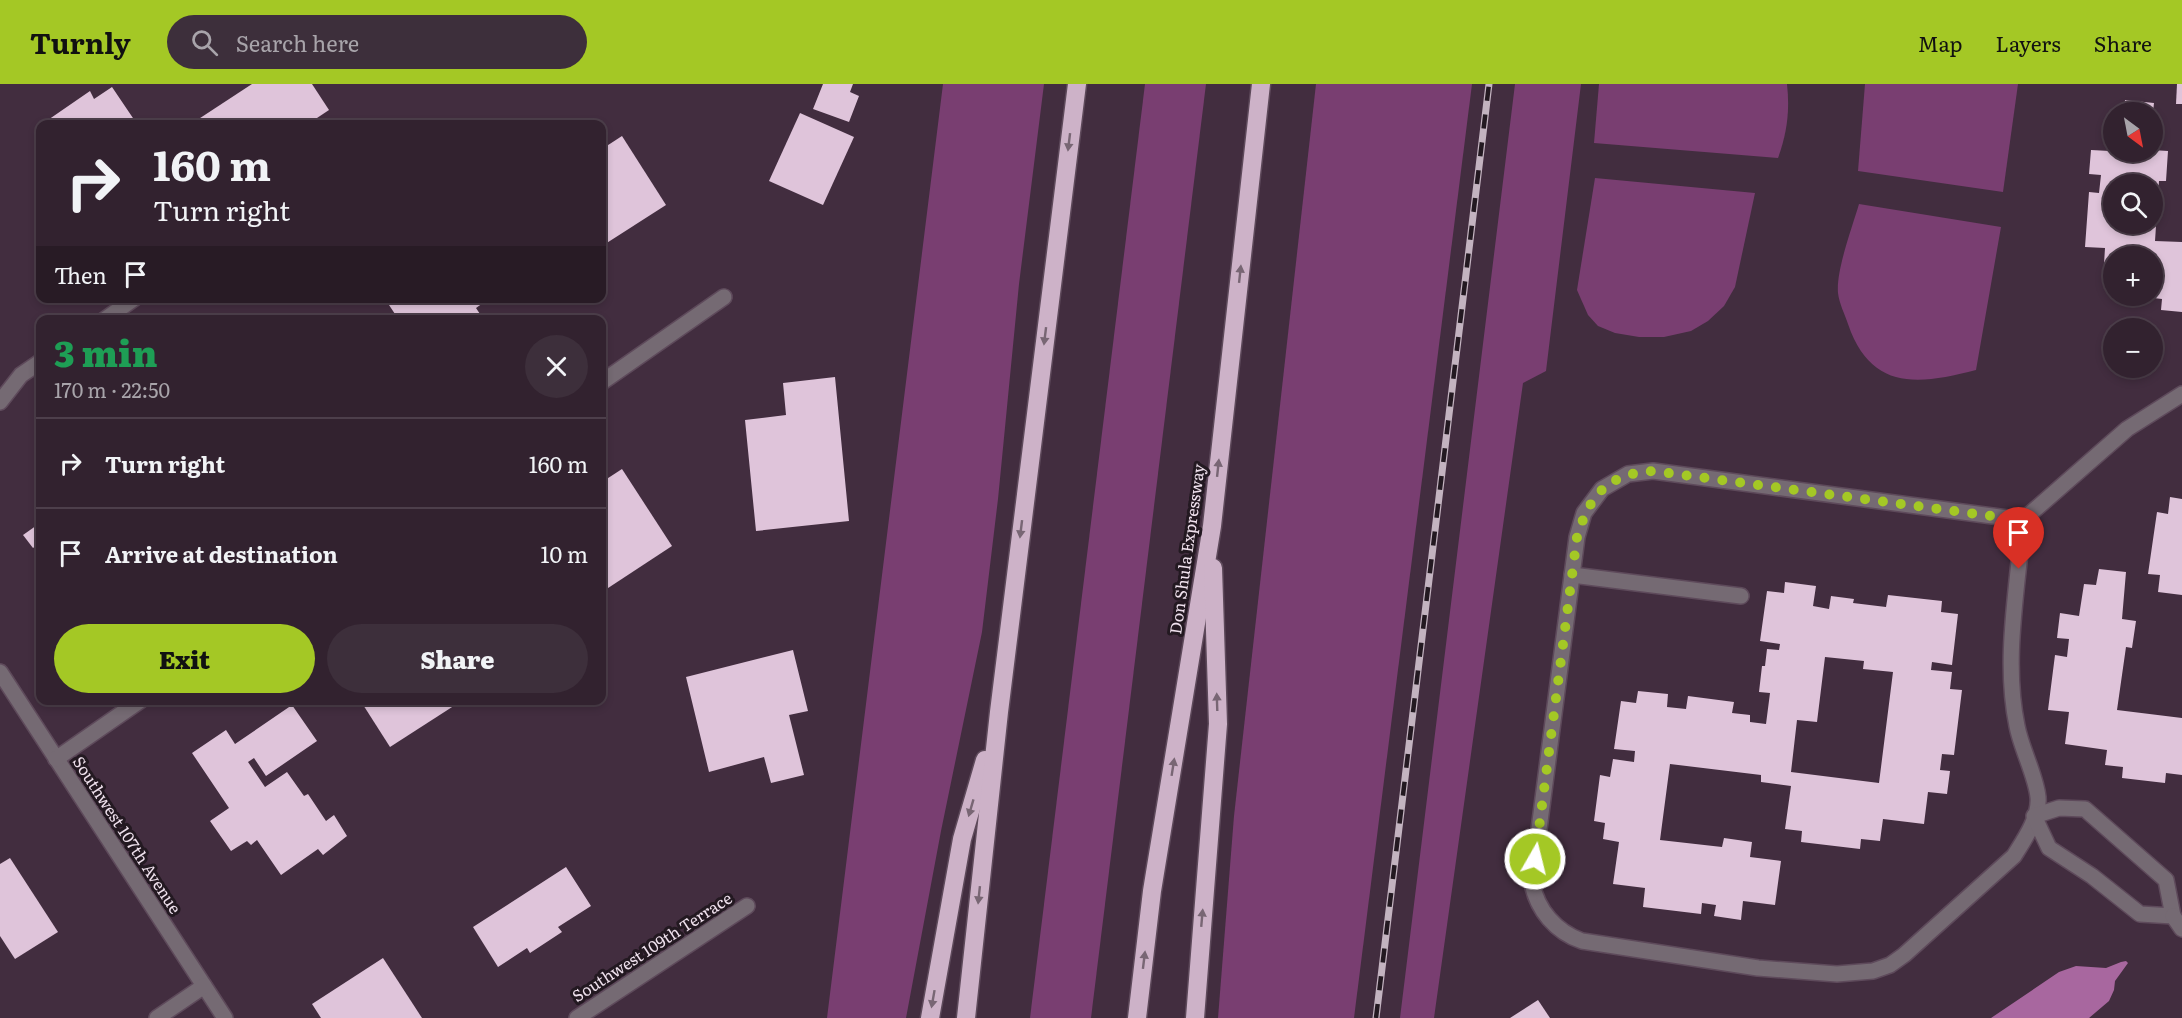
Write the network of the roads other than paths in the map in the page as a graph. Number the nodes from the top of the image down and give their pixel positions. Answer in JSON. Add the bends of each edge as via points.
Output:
{"nodes":[{"id":1,"x":1077,"y":84,"type":"edge"},
{"id":2,"x":1261,"y":84,"type":"edge"},
{"id":3,"x":723,"y":297,"type":"dead end"},
{"id":4,"x":128,"y":303,"type":"edge"},
{"id":5,"x":111,"y":315,"type":"edge"},
{"id":6,"x":36,"y":365,"type":"edge"},
{"id":7,"x":606,"y":379,"type":"edge"},
{"id":8,"x":2182,"y":394,"type":"edge"},
{"id":9,"x":0,"y":402,"type":"edge"},
{"id":10,"x":2022,"y":520,"type":"junction"},
{"id":11,"x":1212,"y":526,"type":"junction"},
{"id":12,"x":1572,"y":575,"type":"junction"},
{"id":13,"x":1740,"y":596,"type":"dead end"},
{"id":14,"x":0,"y":672,"type":"edge"},
{"id":15,"x":134,"y":705,"type":"edge"},
{"id":16,"x":999,"y":712,"type":"junction"},
{"id":17,"x":56,"y":759,"type":"junction"},
{"id":18,"x":2034,"y":816,"type":"junction"},
{"id":19,"x":747,"y":906,"type":"dead end"},
{"id":20,"x":2178,"y":923,"type":"edge"},
{"id":21,"x":204,"y":986,"type":"junction"},
{"id":22,"x":157,"y":1018,"type":"edge"},
{"id":23,"x":225,"y":1018,"type":"edge"},
{"id":24,"x":577,"y":1018,"type":"edge"},
{"id":25,"x":930,"y":1018,"type":"edge"},
{"id":26,"x":966,"y":1018,"type":"edge"},
{"id":27,"x":1137,"y":1018,"type":"edge"},
{"id":28,"x":1195,"y":1018,"type":"edge"}],
"edges":[{"from":1,"to":16,"type":"highway","one_way":true},
{"from":11,"to":2,"type":"highway","name":"Don Shula Expressway","one_way":true},
{"from":3,"to":7,"type":"street"},
{"from":4,"to":5,"type":"street"},
{"from":6,"to":9,"type":"street","via":[[21,375]]},
{"from":8,"to":10,"type":"street","via":[[2127,429]]},
{"from":10,"to":12,"type":"street","via":[[1641,472],[1628,474],[1602,489],[1584,513]]},
{"from":10,"to":18,"type":"street","via":[[2011,653],[2017,726],[2038,798]]},
{"from":27,"to":11,"type":"highway","name":"Don Shula Expressway","one_way":true,"via":[[1152,891]]},
{"from":28,"to":11,"type":"highway","one_way":true,"via":[[1218,724]]},
{"from":12,"to":13,"type":"street"},
{"from":12,"to":18,"type":"street","via":[[1532,883],[1544,911],[1574,938],[1768,969],[1837,974],[1873,971],[1904,955],[2014,856]]},
{"from":14,"to":17,"type":"street","name":"Southwest 107th Avenue"},
{"from":15,"to":17,"type":"street"},
{"from":16,"to":25,"type":"highway","one_way":true,"via":[[962,839]]},
{"from":16,"to":26,"type":"highway","one_way":true},
{"from":17,"to":21,"type":"street","name":"Southwest 107th Avenue"},
{"from":18,"to":20,"type":"street","via":[[2049,848],[2140,914]]},
{"from":18,"to":20,"type":"street","via":[[2059,808],[2085,809],[2166,880]]},
{"from":19,"to":24,"type":"street","name":"Southwest 109th Terrace"},
{"from":21,"to":22,"type":"street"},
{"from":21,"to":23,"type":"street","name":"Southwest 107th Avenue"}]}
